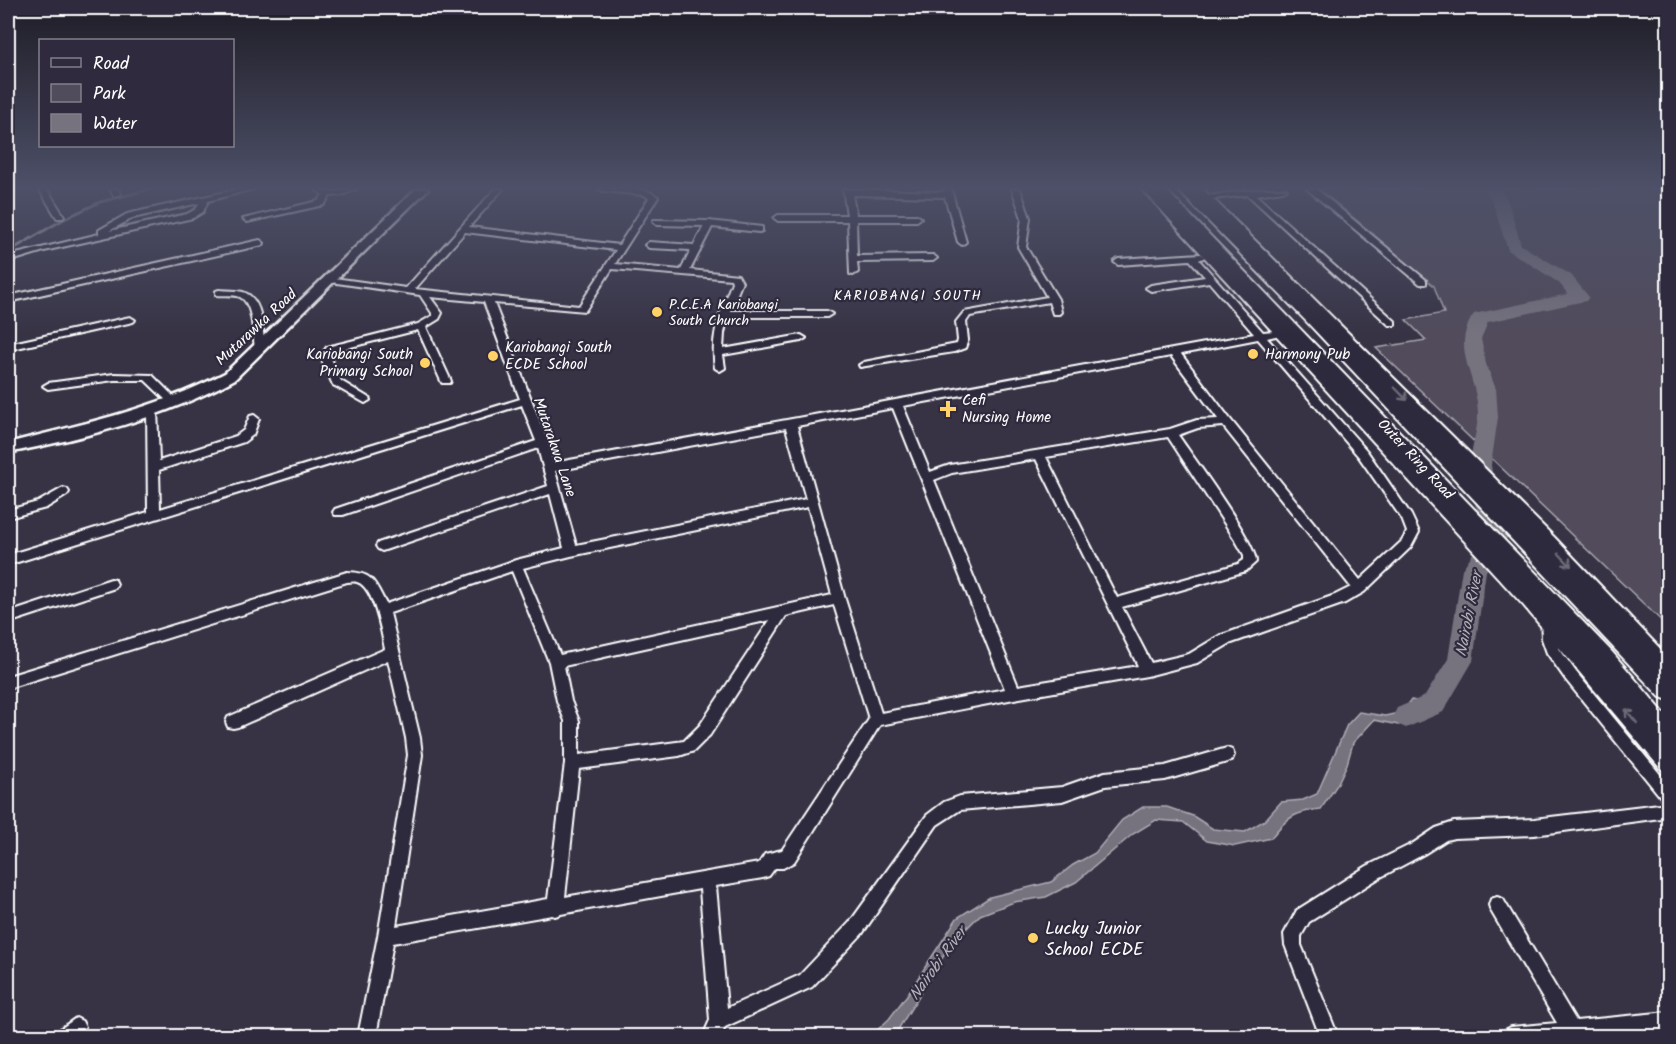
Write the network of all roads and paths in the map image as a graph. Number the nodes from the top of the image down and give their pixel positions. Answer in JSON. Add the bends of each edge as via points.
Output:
{"nodes":[{"id":1,"x":93,"y":238,"type":"edge"},
{"id":2,"x":372,"y":238,"type":"edge"},
{"id":3,"x":455,"y":238,"type":"edge"},
{"id":4,"x":531,"y":238,"type":"edge"},
{"id":5,"x":628,"y":238,"type":"edge"},
{"id":6,"x":702,"y":238,"type":"edge"},
{"id":7,"x":852,"y":238,"type":"edge"},
{"id":8,"x":961,"y":238,"type":"edge"},
{"id":9,"x":1023,"y":238,"type":"edge"},
{"id":10,"x":1193,"y":238,"type":"edge"},
{"id":11,"x":1205,"y":238,"type":"edge"},
{"id":12,"x":1235,"y":238,"type":"edge"},
{"id":13,"x":1243,"y":238,"type":"edge"},
{"id":14,"x":1299,"y":238,"type":"edge"},
{"id":15,"x":1370,"y":238,"type":"edge"},
{"id":16,"x":962,"y":242,"type":"dead end"},
{"id":17,"x":260,"y":243,"type":"dead end"},
{"id":18,"x":649,"y":245,"type":"dead end"},
{"id":19,"x":622,"y":248,"type":"junction"},
{"id":20,"x":697,"y":248,"type":"junction"},
{"id":21,"x":1210,"y":256,"type":"junction"},
{"id":22,"x":933,"y":258,"type":"dead end"},
{"id":23,"x":1193,"y":258,"type":"junction"},
{"id":24,"x":8,"y":259,"type":"edge"},
{"id":25,"x":853,"y":259,"type":"junction"},
{"id":26,"x":1118,"y":262,"type":"dead end"},
{"id":27,"x":608,"y":266,"type":"junction"},
{"id":28,"x":685,"y":272,"type":"junction"},
{"id":29,"x":853,"y":272,"type":"dead end"},
{"id":30,"x":330,"y":279,"type":"junction"},
{"id":31,"x":1211,"y":279,"type":"junction"},
{"id":32,"x":1244,"y":279,"type":"junction"},
{"id":33,"x":1423,"y":282,"type":"dead end"},
{"id":34,"x":1151,"y":288,"type":"dead end"},
{"id":35,"x":408,"y":291,"type":"junction"},
{"id":36,"x":219,"y":293,"type":"dead end"},
{"id":37,"x":423,"y":293,"type":"junction"},
{"id":38,"x":8,"y":299,"type":"edge"},
{"id":39,"x":1053,"y":299,"type":"junction"},
{"id":40,"x":488,"y":300,"type":"junction"},
{"id":41,"x":1056,"y":312,"type":"dead end"},
{"id":42,"x":723,"y":314,"type":"junction"},
{"id":43,"x":827,"y":314,"type":"dead end"},
{"id":44,"x":130,"y":320,"type":"dead end"},
{"id":45,"x":1392,"y":323,"type":"dead end"},
{"id":46,"x":421,"y":326,"type":"junction"},
{"id":47,"x":1281,"y":332,"type":"junction"},
{"id":48,"x":1261,"y":336,"type":"junction"},
{"id":49,"x":801,"y":338,"type":"dead end"},
{"id":50,"x":1345,"y":344,"type":"junction"},
{"id":51,"x":8,"y":347,"type":"edge"},
{"id":52,"x":260,"y":348,"type":"junction"},
{"id":53,"x":1174,"y":352,"type":"junction"},
{"id":54,"x":717,"y":353,"type":"junction"},
{"id":55,"x":864,"y":365,"type":"dead end"},
{"id":56,"x":720,"y":368,"type":"dead end"},
{"id":57,"x":446,"y":381,"type":"dead end"},
{"id":58,"x":48,"y":386,"type":"dead end"},
{"id":59,"x":364,"y":400,"type":"dead end"},
{"id":60,"x":524,"y":401,"type":"junction"},
{"id":61,"x":174,"y":402,"type":"junction"},
{"id":62,"x":897,"y":404,"type":"junction"},
{"id":63,"x":152,"y":410,"type":"junction"},
{"id":64,"x":254,"y":419,"type":"dead end"},
{"id":65,"x":1226,"y":422,"type":"junction"},
{"id":66,"x":791,"y":425,"type":"junction"},
{"id":67,"x":1171,"y":432,"type":"junction"},
{"id":68,"x":542,"y":443,"type":"junction"},
{"id":69,"x":8,"y":448,"type":"edge"},
{"id":70,"x":1410,"y":453,"type":"junction"},
{"id":71,"x":1039,"y":454,"type":"junction"},
{"id":72,"x":154,"y":467,"type":"junction"},
{"id":73,"x":550,"y":468,"type":"junction"},
{"id":74,"x":928,"y":478,"type":"junction"},
{"id":75,"x":1421,"y":484,"type":"junction"},
{"id":76,"x":555,"y":488,"type":"junction"},
{"id":77,"x":63,"y":492,"type":"dead end"},
{"id":78,"x":812,"y":502,"type":"junction"},
{"id":79,"x":339,"y":512,"type":"dead end"},
{"id":80,"x":8,"y":514,"type":"edge"},
{"id":81,"x":154,"y":515,"type":"junction"},
{"id":82,"x":1522,"y":527,"type":"junction"},
{"id":83,"x":382,"y":546,"type":"dead end"},
{"id":84,"x":571,"y":551,"type":"junction"},
{"id":85,"x":8,"y":560,"type":"edge"},
{"id":86,"x":516,"y":565,"type":"junction"},
{"id":87,"x":1517,"y":576,"type":"junction"},
{"id":88,"x":111,"y":584,"type":"dead end"},
{"id":89,"x":1359,"y":588,"type":"junction"},
{"id":90,"x":839,"y":599,"type":"junction"},
{"id":91,"x":1114,"y":604,"type":"junction"},
{"id":92,"x":383,"y":610,"type":"junction"},
{"id":93,"x":782,"y":612,"type":"junction"},
{"id":94,"x":8,"y":618,"type":"edge"},
{"id":95,"x":1548,"y":620,"type":"junction"},
{"id":96,"x":393,"y":652,"type":"junction"},
{"id":97,"x":556,"y":662,"type":"junction"},
{"id":98,"x":1147,"y":670,"type":"junction"},
{"id":99,"x":1668,"y":670,"type":"edge"},
{"id":100,"x":8,"y":682,"type":"edge"},
{"id":101,"x":1668,"y":690,"type":"edge"},
{"id":102,"x":1014,"y":693,"type":"junction"},
{"id":103,"x":876,"y":720,"type":"junction"},
{"id":104,"x":233,"y":722,"type":"dead end"},
{"id":105,"x":1668,"y":735,"type":"edge"},
{"id":106,"x":1227,"y":755,"type":"dead end"},
{"id":107,"x":1668,"y":761,"type":"edge"},
{"id":108,"x":572,"y":763,"type":"junction"},
{"id":109,"x":1668,"y":795,"type":"edge"},
{"id":110,"x":1668,"y":810,"type":"edge"},
{"id":111,"x":707,"y":879,"type":"junction"},
{"id":112,"x":1497,"y":905,"type":"dead end"},
{"id":113,"x":555,"y":908,"type":"junction"},
{"id":114,"x":386,"y":936,"type":"junction"},
{"id":115,"x":1668,"y":1021,"type":"edge"},
{"id":116,"x":716,"y":1029,"type":"edge"},
{"id":117,"x":1572,"y":1030,"type":"junction"},
{"id":118,"x":366,"y":1036,"type":"edge"},
{"id":119,"x":1329,"y":1036,"type":"edge"},
{"id":120,"x":1511,"y":1036,"type":"edge"}],
"edges":[{"from":1,"to":24,"type":"street"},
{"from":2,"to":30,"type":"street","name":"Mutarawka Road"},
{"from":3,"to":35,"type":"street"},
{"from":4,"to":19,"type":"street"},
{"from":5,"to":19,"type":"street"},
{"from":6,"to":20,"type":"street"},
{"from":7,"to":25,"type":"street"},
{"from":8,"to":16,"type":"street"},
{"from":9,"to":39,"type":"street","via":[[1022,247]]},
{"from":10,"to":21,"type":"main road"},
{"from":11,"to":32,"type":"main road","name":"Outer Ring Road"},
{"from":12,"to":50,"type":"main road","name":"Outer Ring Road"},
{"from":13,"to":50,"type":"main road","name":"Outer Ring Road"},
{"from":14,"to":45,"type":"street"},
{"from":15,"to":33,"type":"street"},
{"from":17,"to":38,"type":"street"},
{"from":18,"to":20,"type":"street"},
{"from":19,"to":27,"type":"street"},
{"from":20,"to":28,"type":"street"},
{"from":21,"to":23,"type":"street"},
{"from":21,"to":32,"type":"main road"},
{"from":21,"to":47,"type":"main road","name":"Outer Ring Road"},
{"from":22,"to":25,"type":"street"},
{"from":23,"to":26,"type":"street"},
{"from":23,"to":31,"type":"street"},
{"from":25,"to":29,"type":"street"},
{"from":27,"to":28,"type":"street"},
{"from":27,"to":40,"type":"street","via":[[582,309]]},
{"from":28,"to":42,"type":"street","via":[[737,279]]},
{"from":30,"to":35,"type":"street"},
{"from":30,"to":52,"type":"street","name":"Mutarawka Road"},
{"from":31,"to":34,"type":"street"},
{"from":31,"to":48,"type":"street"},
{"from":32,"to":70,"type":"main road","name":"Outer Ring Road"},
{"from":35,"to":37,"type":"street"},
{"from":36,"to":52,"type":"street","via":[[240,294],[248,299]]},
{"from":37,"to":40,"type":"street"},
{"from":37,"to":46,"type":"street","via":[[437,316]]},
{"from":39,"to":41,"type":"street"},
{"from":39,"to":55,"type":"street","via":[[967,314],[961,322],[961,346],[954,349]]},
{"from":40,"to":60,"type":"street","name":"Mutarakwa Lane"},
{"from":42,"to":43,"type":"street"},
{"from":42,"to":54,"type":"street"},
{"from":44,"to":51,"type":"street"},
{"from":46,"to":57,"type":"street"},
{"from":46,"to":59,"type":"street","via":[[327,352],[334,379]]},
{"from":47,"to":48,"type":"street"},
{"from":47,"to":75,"type":"main road","name":"Outer Ring Road"},
{"from":48,"to":53,"type":"street"},
{"from":48,"to":89,"type":"street","via":[[1363,454],[1413,532],[1407,544]]},
{"from":49,"to":54,"type":"street"},
{"from":50,"to":82,"type":"main road","name":"Outer Ring Road","one_way":true,"via":[[1461,457]]},
{"from":50,"to":82,"type":"main road","name":"Outer Ring Road","via":[[1466,479]]},
{"from":52,"to":61,"type":"street","name":"Mutarawka Road","via":[[213,387]]},
{"from":53,"to":62,"type":"street"},
{"from":53,"to":65,"type":"street"},
{"from":54,"to":56,"type":"street"},
{"from":58,"to":61,"type":"street","via":[[114,377],[148,377]]},
{"from":60,"to":68,"type":"street","name":"Mutarakwa Lane"},
{"from":60,"to":81,"type":"street"},
{"from":61,"to":63,"type":"street","name":"Mutarawka Road"},
{"from":62,"to":66,"type":"street"},
{"from":62,"to":74,"type":"street"},
{"from":63,"to":69,"type":"street","name":"Mutarawka Road"},
{"from":63,"to":72,"type":"street"},
{"from":64,"to":72,"type":"street","via":[[249,432],[240,439]]},
{"from":65,"to":67,"type":"street","via":[[1197,424]]},
{"from":65,"to":89,"type":"street"},
{"from":66,"to":73,"type":"street"},
{"from":66,"to":78,"type":"street"},
{"from":67,"to":71,"type":"street"},
{"from":67,"to":91,"type":"street","via":[[1246,546],[1250,562],[1242,568]]},
{"from":68,"to":73,"type":"street","name":"Mutarakwa Lane"},
{"from":68,"to":79,"type":"street"},
{"from":70,"to":75,"type":"main road"},
{"from":70,"to":87,"type":"main road","name":"Outer Ring Road"},
{"from":71,"to":74,"type":"street","via":[[950,469]]},
{"from":71,"to":91,"type":"street"},
{"from":72,"to":81,"type":"street"},
{"from":73,"to":76,"type":"street","name":"Mutarakwa Lane"},
{"from":74,"to":102,"type":"street"},
{"from":75,"to":87,"type":"main road","name":"Outer Ring Road"},
{"from":76,"to":83,"type":"street"},
{"from":76,"to":84,"type":"street","name":"Mutarakwa Lane"},
{"from":77,"to":80,"type":"street","via":[[42,505]]},
{"from":78,"to":84,"type":"street"},
{"from":78,"to":90,"type":"street"},
{"from":81,"to":85,"type":"street"},
{"from":82,"to":99,"type":"main road","name":"Outer Ring Road","one_way":true},
{"from":82,"to":101,"type":"main road","name":"Outer Ring Road"},
{"from":84,"to":86,"type":"street"},
{"from":86,"to":92,"type":"street"},
{"from":86,"to":97,"type":"street"},
{"from":87,"to":95,"type":"main road","name":"Outer Ring Road"},
{"from":87,"to":105,"type":"main road","name":"Outer Ring Road","via":[[1604,659]]},
{"from":88,"to":94,"type":"street"},
{"from":89,"to":98,"type":"street","via":[[1224,640],[1192,659]]},
{"from":90,"to":93,"type":"street"},
{"from":90,"to":103,"type":"street"},
{"from":91,"to":98,"type":"street"},
{"from":92,"to":96,"type":"street"},
{"from":92,"to":100,"type":"street","via":[[368,582],[347,577]]},
{"from":93,"to":97,"type":"street"},
{"from":93,"to":108,"type":"street","via":[[705,730],[689,746]]},
{"from":107,"to":95,"type":"main road","name":"Outer Ring Road","one_way":true},
{"from":95,"to":109,"type":"street","via":[[1549,639],[1559,658]]},
{"from":96,"to":104,"type":"street"},
{"from":96,"to":114,"type":"street","via":[[415,755]]},
{"from":97,"to":108,"type":"street","via":[[572,721]]},
{"from":98,"to":102,"type":"street"},
{"from":102,"to":103,"type":"street"},
{"from":103,"to":111,"type":"street","via":[[788,856],[771,860],[763,870]]},
{"from":106,"to":116,"type":"street","via":[[1165,773],[1105,779],[1062,794],[949,807],[932,820],[856,928],[806,981]]},
{"from":108,"to":113,"type":"street"},
{"from":110,"to":119,"type":"street","via":[[1534,827],[1449,831],[1303,916],[1292,934],[1293,945]]},
{"from":111,"to":113,"type":"street"},
{"from":111,"to":116,"type":"street"},
{"from":112,"to":117,"type":"street"},
{"from":113,"to":114,"type":"street"},
{"from":114,"to":118,"type":"street"},
{"from":115,"to":117,"type":"street"},
{"from":117,"to":120,"type":"street"}]}
